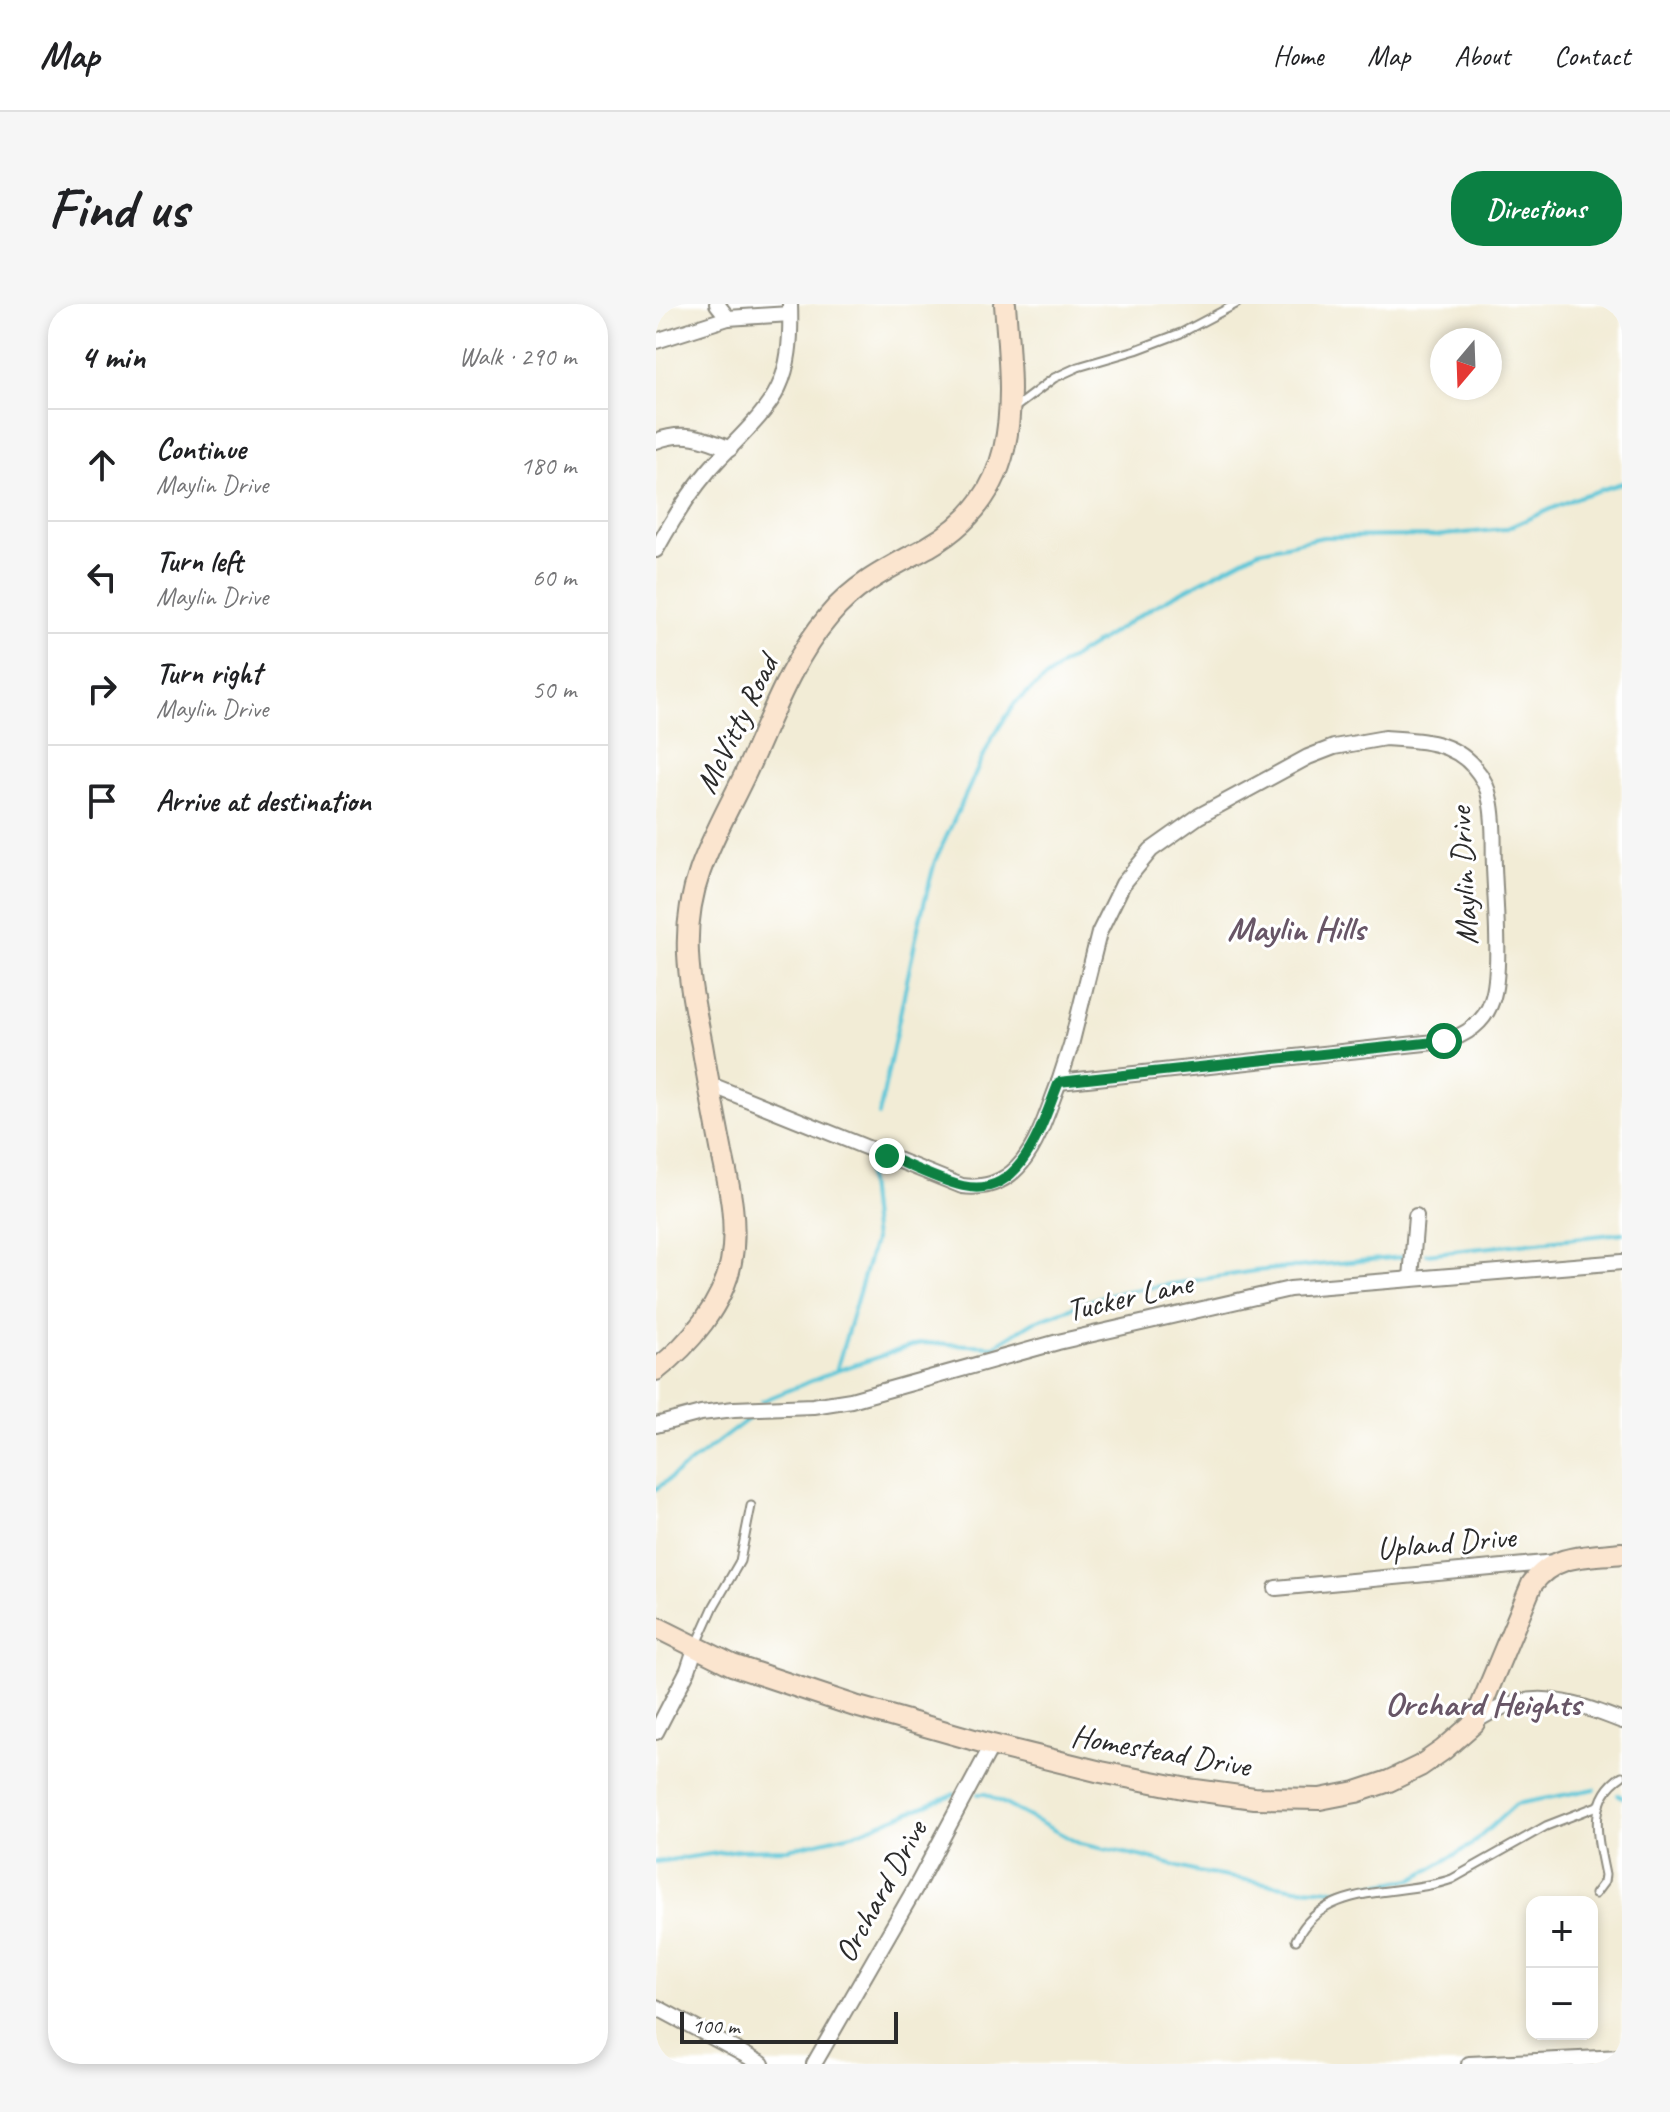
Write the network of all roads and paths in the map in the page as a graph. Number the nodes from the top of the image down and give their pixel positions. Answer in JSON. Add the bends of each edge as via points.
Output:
{"nodes":[{"id":1,"x":717,"y":304,"type":"edge"},
{"id":2,"x":1005,"y":304,"type":"edge"},
{"id":3,"x":1236,"y":304,"type":"edge"},
{"id":4,"x":790,"y":309,"type":"edge"},
{"id":5,"x":728,"y":318,"type":"junction"},
{"id":6,"x":656,"y":341,"type":"edge"},
{"id":7,"x":1011,"y":410,"type":"junction"},
{"id":8,"x":656,"y":441,"type":"edge"},
{"id":9,"x":730,"y":449,"type":"junction"},
{"id":10,"x":656,"y":550,"type":"edge"},
{"id":11,"x":1059,"y":1082,"type":"junction"},
{"id":12,"x":709,"y":1084,"type":"junction"},
{"id":13,"x":1416,"y":1216,"type":"dead end"},
{"id":14,"x":1622,"y":1262,"type":"edge"},
{"id":15,"x":1411,"y":1278,"type":"junction"},
{"id":16,"x":656,"y":1370,"type":"edge"},
{"id":17,"x":656,"y":1425,"type":"edge"},
{"id":18,"x":751,"y":1506,"type":"dead end"},
{"id":19,"x":1622,"y":1553,"type":"edge"},
{"id":20,"x":1556,"y":1562,"type":"junction"},
{"id":21,"x":1276,"y":1588,"type":"dead end"},
{"id":22,"x":656,"y":1627,"type":"edge"},
{"id":23,"x":695,"y":1649,"type":"junction"},
{"id":24,"x":1622,"y":1721,"type":"edge"},
{"id":25,"x":1474,"y":1723,"type":"junction"},
{"id":26,"x":656,"y":1732,"type":"edge"},
{"id":27,"x":992,"y":1745,"type":"junction"},
{"id":28,"x":1622,"y":1776,"type":"edge"},
{"id":29,"x":1600,"y":1805,"type":"junction"},
{"id":30,"x":1595,"y":1894,"type":"dead end"},
{"id":31,"x":1296,"y":1940,"type":"dead end"},
{"id":32,"x":656,"y":2007,"type":"edge"},
{"id":33,"x":1622,"y":2057,"type":"edge"},
{"id":34,"x":762,"y":2064,"type":"edge"},
{"id":35,"x":814,"y":2064,"type":"edge"},
{"id":36,"x":1469,"y":2064,"type":"edge"}],
"edges":[{"from":1,"to":5,"type":"street"},
{"from":2,"to":7,"type":"street","name":"McVitty Road"},
{"from":3,"to":7,"type":"lane","via":[[1181,333],[1078,367]]},
{"from":4,"to":5,"type":"street"},
{"from":4,"to":9,"type":"street","via":[[790,344],[780,386],[757,422]]},
{"from":5,"to":6,"type":"street"},
{"from":7,"to":12,"type":"street","name":"McVitty Road","via":[[997,476],[971,514],[954,530],[863,583],[816,633],[701,868],[686,949]]},
{"from":8,"to":9,"type":"street","via":[[701,437]]},
{"from":9,"to":10,"type":"street","via":[[692,490]]},
{"from":11,"to":11,"type":"street","name":"Maylin Drive","via":[[1444,1041],[1475,1026],[1496,987],[1492,809],[1475,768],[1440,744],[1359,741],[1308,757],[1175,832],[1140,862],[1110,907]]},
{"from":11,"to":12,"type":"street","name":"Maylin Drive","via":[[1023,1162],[1004,1181],[978,1188]]},
{"from":12,"to":16,"type":"street","name":"McVitty Road","via":[[734,1216],[731,1264],[705,1319]]},
{"from":13,"to":15,"type":"street"},
{"from":14,"to":15,"type":"street","name":"Tucker Lane"},
{"from":15,"to":17,"type":"street","name":"Tucker Lane","via":[[1251,1296],[1058,1342],[851,1400],[723,1411]]},
{"from":18,"to":23,"type":"lane","via":[[740,1561]]},
{"from":19,"to":20,"type":"street","name":"Upland Drive"},
{"from":20,"to":21,"type":"street","name":"Upland Drive"},
{"from":20,"to":25,"type":"street","name":"Homestead Drive","via":[[1532,1584]]},
{"from":22,"to":23,"type":"street","name":"Homestead Drive"},
{"from":23,"to":26,"type":"street"},
{"from":23,"to":27,"type":"street","name":"Homestead Drive","via":[[855,1706]]},
{"from":24,"to":25,"type":"street","via":[[1570,1702],[1535,1699],[1498,1708]]},
{"from":25,"to":27,"type":"street","name":"Homestead Drive","via":[[1420,1766],[1389,1781],[1309,1799],[1188,1789]]},
{"from":27,"to":35,"type":"street","name":"Orchard Drive"},
{"from":28,"to":29,"type":"lane"},
{"from":29,"to":30,"type":"lane","via":[[1596,1826],[1605,1875]]},
{"from":29,"to":31,"type":"lane","via":[[1572,1813],[1436,1885],[1334,1902],[1317,1912]]},
{"from":32,"to":34,"type":"street"},
{"from":33,"to":36,"type":"street"}]}
